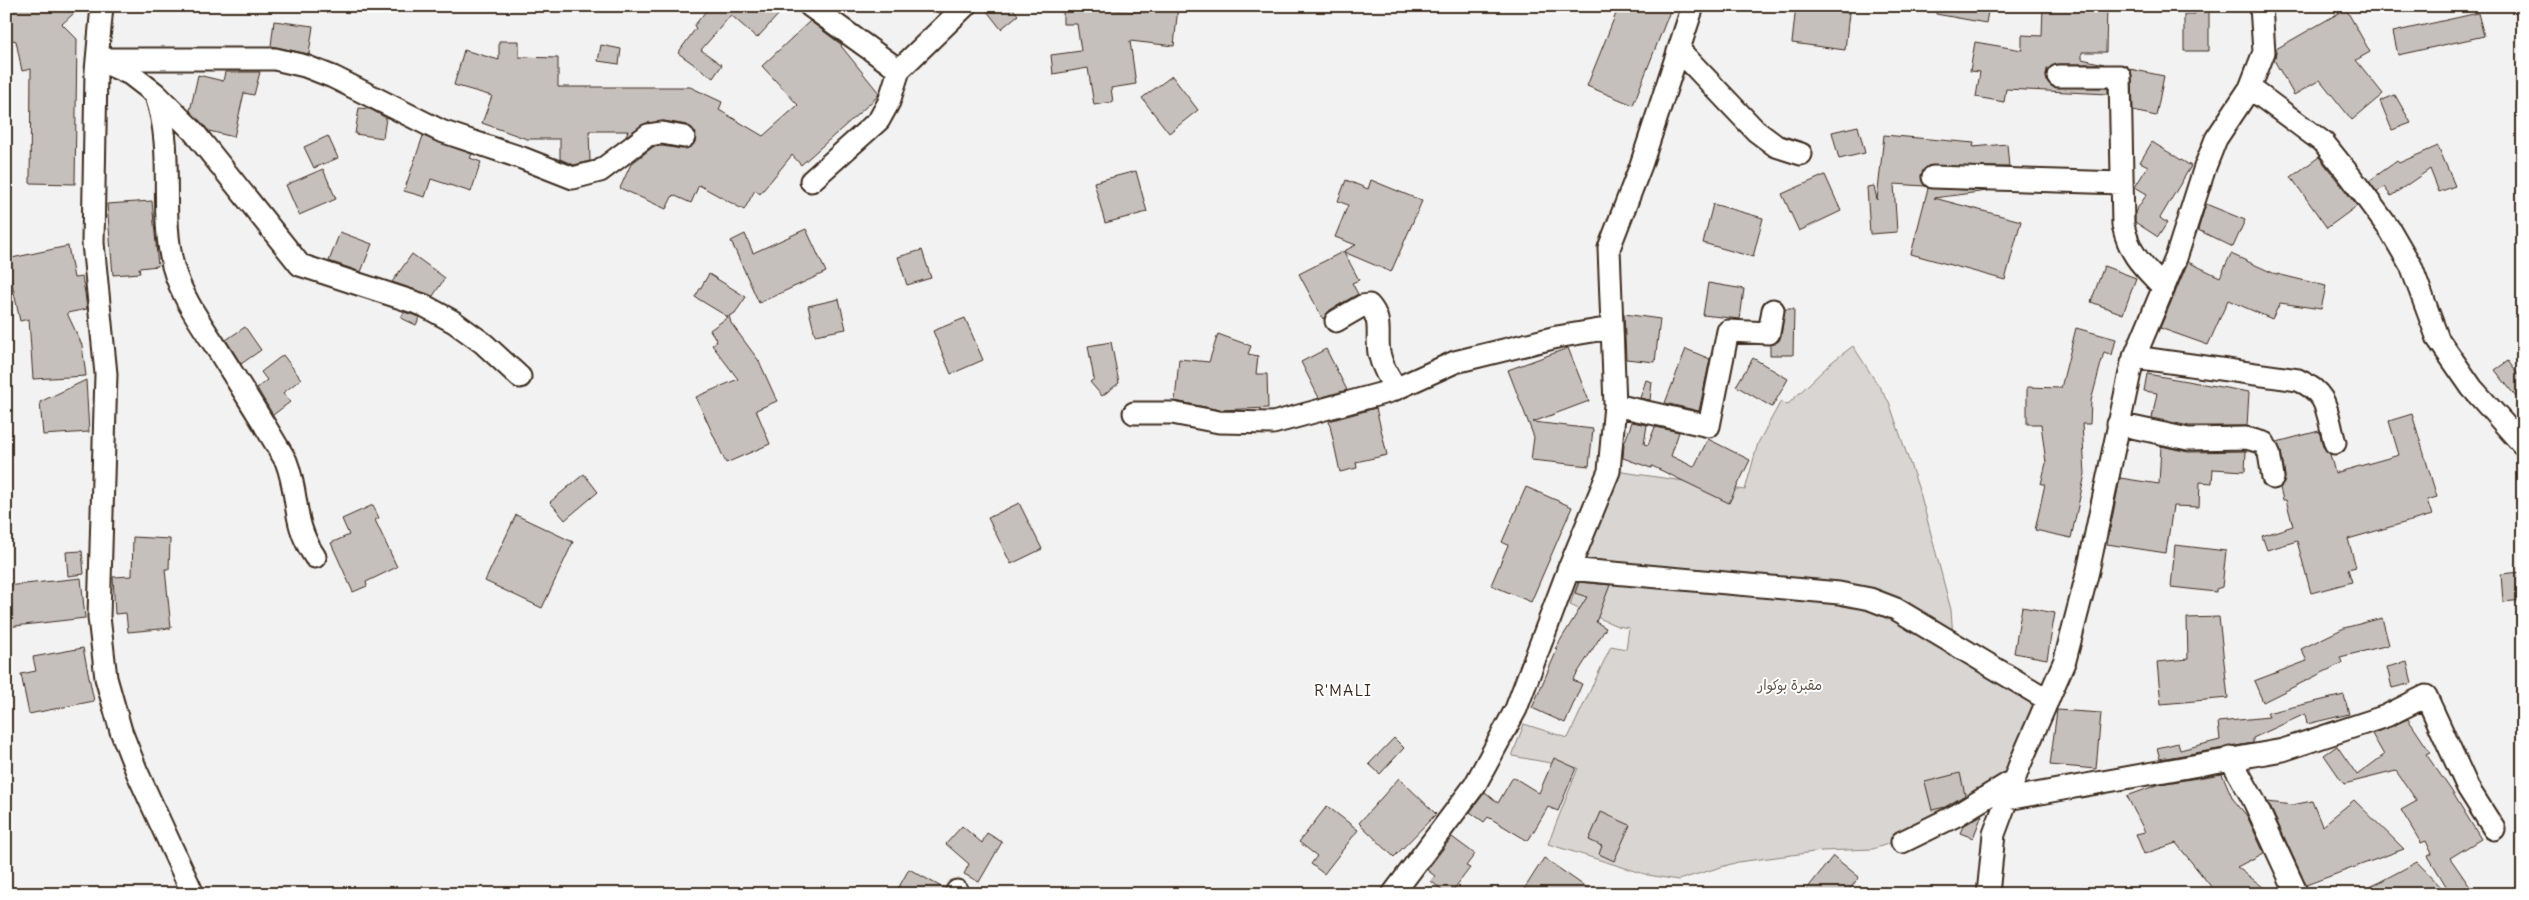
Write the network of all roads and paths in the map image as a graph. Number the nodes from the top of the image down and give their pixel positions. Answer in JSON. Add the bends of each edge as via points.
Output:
{"nodes":[{"id":1,"x":102,"y":6,"type":"edge"},
{"id":2,"x":810,"y":6,"type":"edge"},
{"id":3,"x":965,"y":6,"type":"edge"},
{"id":4,"x":1694,"y":6,"type":"edge"},
{"id":5,"x":2261,"y":6,"type":"edge"},
{"id":6,"x":1680,"y":50,"type":"junction"},
{"id":7,"x":97,"y":60,"type":"junction"},
{"id":8,"x":899,"y":70,"type":"junction"},
{"id":9,"x":2058,"y":76,"type":"dead end"},
{"id":10,"x":2250,"y":88,"type":"junction"},
{"id":11,"x":156,"y":94,"type":"junction"},
{"id":12,"x":684,"y":137,"type":"dead end"},
{"id":13,"x":1801,"y":154,"type":"dead end"},
{"id":14,"x":1933,"y":178,"type":"dead end"},
{"id":15,"x":810,"y":181,"type":"dead end"},
{"id":16,"x":2122,"y":183,"type":"junction"},
{"id":17,"x":2164,"y":288,"type":"junction"},
{"id":18,"x":1773,"y":310,"type":"dead end"},
{"id":19,"x":1336,"y":321,"type":"dead end"},
{"id":20,"x":1611,"y":328,"type":"junction"},
{"id":21,"x":2134,"y":358,"type":"junction"},
{"id":22,"x":520,"y":377,"type":"dead end"},
{"id":23,"x":1396,"y":389,"type":"junction"},
{"id":24,"x":1614,"y":405,"type":"junction"},
{"id":25,"x":1134,"y":413,"type":"dead end"},
{"id":26,"x":2118,"y":424,"type":"junction"},
{"id":27,"x":2335,"y":443,"type":"dead end"},
{"id":28,"x":2523,"y":446,"type":"edge"},
{"id":29,"x":2273,"y":478,"type":"dead end"},
{"id":30,"x":315,"y":557,"type":"dead end"},
{"id":31,"x":1568,"y":569,"type":"junction"},
{"id":32,"x":2048,"y":700,"type":"junction"},
{"id":33,"x":2230,"y":758,"type":"junction"},
{"id":34,"x":2011,"y":789,"type":"junction"},
{"id":35,"x":2494,"y":829,"type":"dead end"},
{"id":36,"x":1902,"y":842,"type":"dead end"},
{"id":37,"x":193,"y":894,"type":"edge"},
{"id":38,"x":1393,"y":894,"type":"edge"},
{"id":39,"x":1988,"y":894,"type":"edge"},
{"id":40,"x":2297,"y":894,"type":"edge"}],
"edges":[{"from":1,"to":7,"type":"street"},
{"from":2,"to":8,"type":"street"},
{"from":3,"to":8,"type":"street"},
{"from":4,"to":6,"type":"street"},
{"from":5,"to":10,"type":"street","via":[[2264,52]]},
{"from":6,"to":13,"type":"street","via":[[1756,132],[1776,146]]},
{"from":6,"to":20,"type":"street","via":[[1609,248]]},
{"from":7,"to":11,"type":"street","via":[[130,74]]},
{"from":7,"to":12,"type":"street","via":[[275,59],[305,66],[332,76],[441,131],[573,178],[600,171],[648,135],[662,133]]},
{"from":7,"to":37,"type":"street","via":[[93,243],[106,374],[100,617],[106,678],[137,772]]},
{"from":8,"to":15,"type":"street","via":[[889,102],[879,120]]},
{"from":9,"to":16,"type":"street","via":[[2120,76]]},
{"from":10,"to":17,"type":"street","via":[[2216,139]]},
{"from":10,"to":28,"type":"street","via":[[2324,143],[2351,178],[2390,230],[2411,266],[2438,339],[2472,388]]},
{"from":11,"to":22,"type":"street","via":[[193,131],[300,265],[423,305],[454,322]]},
{"from":11,"to":30,"type":"street","via":[[166,136],[166,208],[173,266],[199,321],[286,461],[292,476],[298,525]]},
{"from":14,"to":16,"type":"street"},
{"from":16,"to":17,"type":"street","via":[[2123,225],[2128,245]]},
{"from":17,"to":21,"type":"street"},
{"from":18,"to":24,"type":"street","via":[[1769,334],[1728,331],[1709,426]]},
{"from":19,"to":23,"type":"street","via":[[1362,306],[1369,305],[1376,312],[1380,327],[1379,352]]},
{"from":20,"to":23,"type":"street","via":[[1557,337],[1455,362]]},
{"from":20,"to":24,"type":"street"},
{"from":21,"to":26,"type":"street"},
{"from":21,"to":27,"type":"street","via":[[2298,380],[2314,387],[2322,396]]},
{"from":23,"to":25,"type":"street","via":[[1273,423],[1219,422],[1172,413]]},
{"from":24,"to":31,"type":"street","via":[[1609,471]]},
{"from":26,"to":29,"type":"street","via":[[2188,439],[2246,438],[2264,443]]},
{"from":26,"to":32,"type":"street","via":[[2084,589],[2065,660]]},
{"from":31,"to":32,"type":"street","via":[[1839,593],[1870,599],[1896,609]]},
{"from":31,"to":38,"type":"street","via":[[1516,709],[1475,785]]},
{"from":32,"to":34,"type":"street"},
{"from":33,"to":34,"type":"street"},
{"from":33,"to":35,"type":"street","via":[[2283,750],[2386,716],[2426,696],[2468,788]]},
{"from":33,"to":40,"type":"street","via":[[2253,799]]},
{"from":34,"to":36,"type":"street"},
{"from":34,"to":39,"type":"street","via":[[1994,834]]}]}
